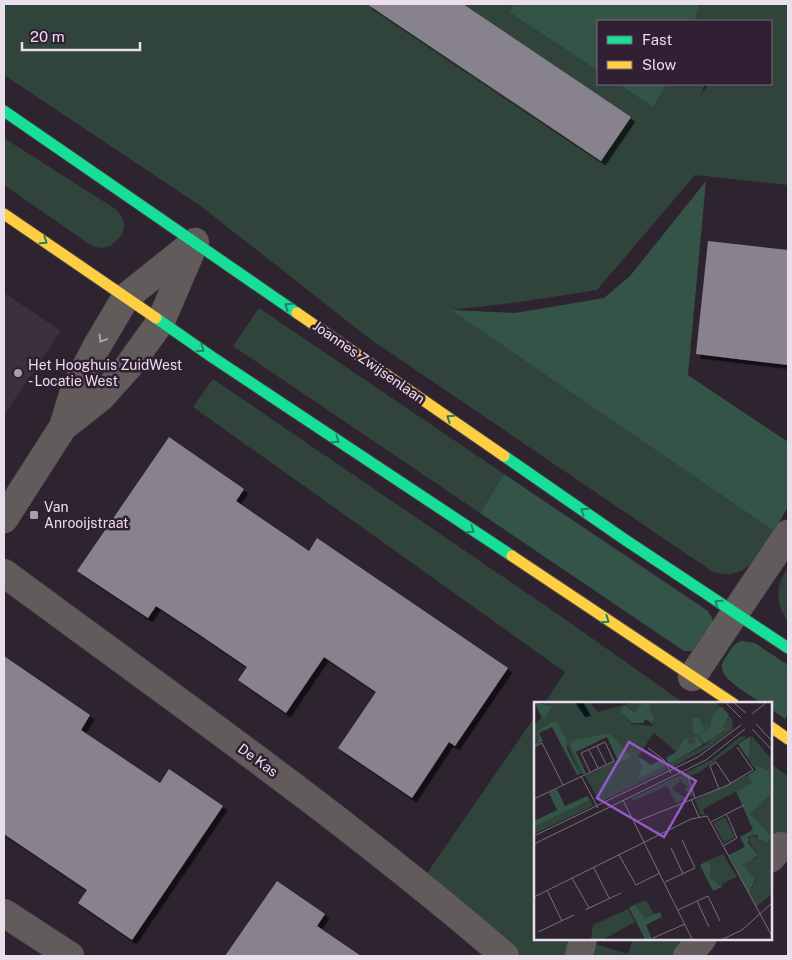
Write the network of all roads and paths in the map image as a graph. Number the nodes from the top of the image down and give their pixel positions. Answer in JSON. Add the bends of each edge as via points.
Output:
{"nodes":[{"id":1,"x":4,"y":111,"type":"edge"},
{"id":2,"x":4,"y":214,"type":"edge"},
{"id":3,"x":195,"y":242,"type":"junction"},
{"id":4,"x":126,"y":297,"type":"junction"},
{"id":5,"x":161,"y":321,"type":"junction"},
{"id":6,"x":63,"y":427,"type":"junction"},
{"id":7,"x":4,"y":520,"type":"edge"},
{"id":8,"x":788,"y":534,"type":"edge"},
{"id":9,"x":4,"y":573,"type":"edge"},
{"id":10,"x":733,"y":613,"type":"junction"},
{"id":11,"x":788,"y":648,"type":"edge"},
{"id":12,"x":692,"y":677,"type":"junction"},
{"id":13,"x":731,"y":702,"type":"edge"},
{"id":14,"x":772,"y":729,"type":"edge"},
{"id":15,"x":788,"y":739,"type":"edge"},
{"id":16,"x":4,"y":913,"type":"edge"},
{"id":17,"x":583,"y":940,"type":"edge"},
{"id":18,"x":701,"y":940,"type":"edge"},
{"id":19,"x":70,"y":956,"type":"edge"},
{"id":20,"x":505,"y":956,"type":"edge"},
{"id":21,"x":578,"y":956,"type":"edge"},
{"id":22,"x":687,"y":956,"type":"edge"}],
"edges":[{"from":1,"to":3,"type":"street","name":"Joannes Zwijsenlaan"},
{"from":2,"to":4,"type":"street","one_way":true},
{"from":3,"to":4,"type":"street"},
{"from":3,"to":5,"type":"street"},
{"from":10,"to":3,"type":"street","name":"Joannes Zwijsenlaan","one_way":true},
{"from":4,"to":5,"type":"street"},
{"from":4,"to":6,"type":"street","one_way":true,"via":[[75,388]]},
{"from":5,"to":6,"type":"street","via":[[128,367],[101,397]]},
{"from":5,"to":12,"type":"street","one_way":true},
{"from":6,"to":7,"type":"street"},
{"from":8,"to":10,"type":"street"},
{"from":9,"to":20,"type":"street","name":"De Kas","via":[[315,803],[455,912]]},
{"from":10,"to":11,"type":"street","name":"Joannes Zwijsenlaan"},
{"from":10,"to":12,"type":"street"},
{"from":12,"to":13,"type":"street"},
{"from":14,"to":15,"type":"street"},
{"from":16,"to":19,"type":"street"},
{"from":17,"to":21,"type":"street"},
{"from":18,"to":22,"type":"street"}]}
